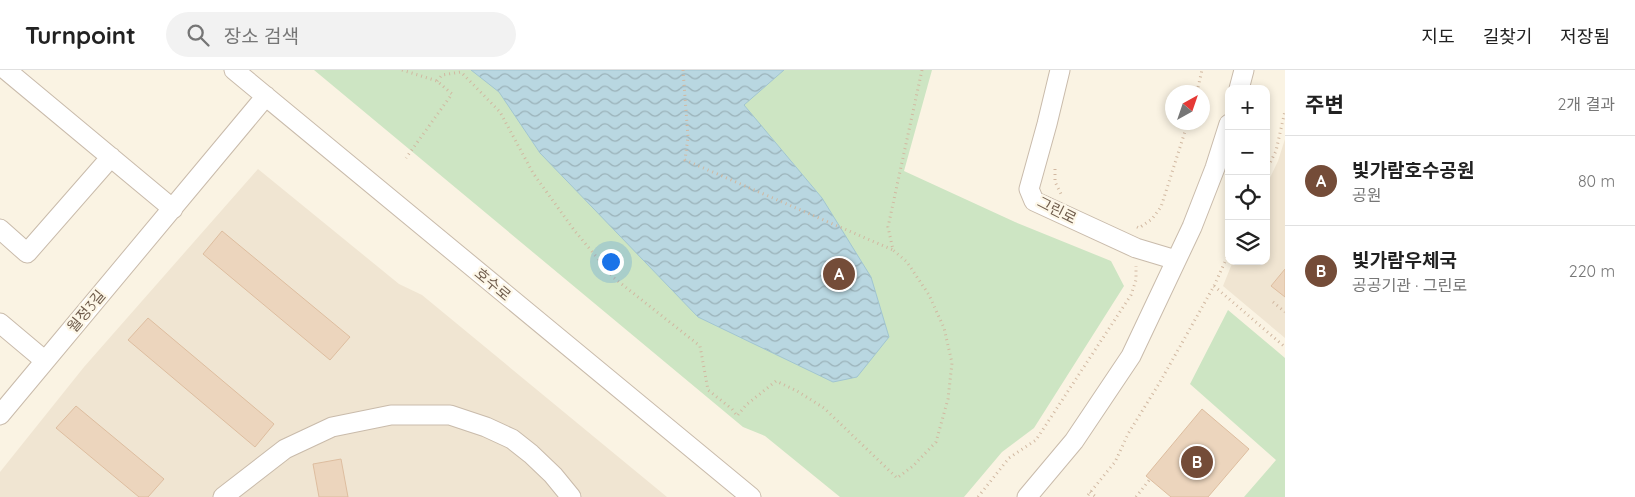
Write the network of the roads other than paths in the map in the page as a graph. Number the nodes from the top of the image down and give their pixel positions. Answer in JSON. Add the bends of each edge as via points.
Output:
{"nodes":[{"id":1,"x":6,"y":70,"type":"edge"},
{"id":2,"x":234,"y":70,"type":"edge"},
{"id":3,"x":1060,"y":70,"type":"edge"},
{"id":4,"x":1244,"y":70,"type":"edge"},
{"id":5,"x":1240,"y":85,"type":"edge"},
{"id":6,"x":266,"y":96,"type":"junction"},
{"id":7,"x":1227,"y":130,"type":"edge"},
{"id":8,"x":111,"y":158,"type":"junction"},
{"id":9,"x":173,"y":209,"type":"junction"},
{"id":10,"x":0,"y":229,"type":"edge"},
{"id":11,"x":1176,"y":260,"type":"junction"},
{"id":12,"x":0,"y":323,"type":"edge"},
{"id":13,"x":44,"y":360,"type":"junction"},
{"id":14,"x":0,"y":415,"type":"edge"},
{"id":15,"x":223,"y":497,"type":"edge"},
{"id":16,"x":570,"y":497,"type":"edge"},
{"id":17,"x":751,"y":497,"type":"edge"},
{"id":18,"x":1027,"y":497,"type":"edge"}],
"edges":[{"from":1,"to":8,"type":"street"},
{"from":2,"to":6,"type":"street","name":"호수로"},
{"from":3,"to":11,"type":"street","name":"그린로","via":[[1029,189],[1034,201],[1136,248]]},
{"from":4,"to":5,"type":"street"},
{"from":6,"to":9,"type":"street","name":"월정3길"},
{"from":6,"to":17,"type":"street","name":"호수로"},
{"from":7,"to":11,"type":"street","via":[[1192,228]]},
{"from":8,"to":9,"type":"street"},
{"from":8,"to":10,"type":"street","via":[[27,253]]},
{"from":9,"to":13,"type":"street","name":"월정3길"},
{"from":11,"to":18,"type":"street","via":[[1131,356],[1074,441]]},
{"from":12,"to":13,"type":"street"},
{"from":13,"to":14,"type":"street","name":"월정3길"},
{"from":15,"to":16,"type":"street","via":[[285,449],[332,427],[391,415],[450,415],[512,439],[553,475]]}]}
